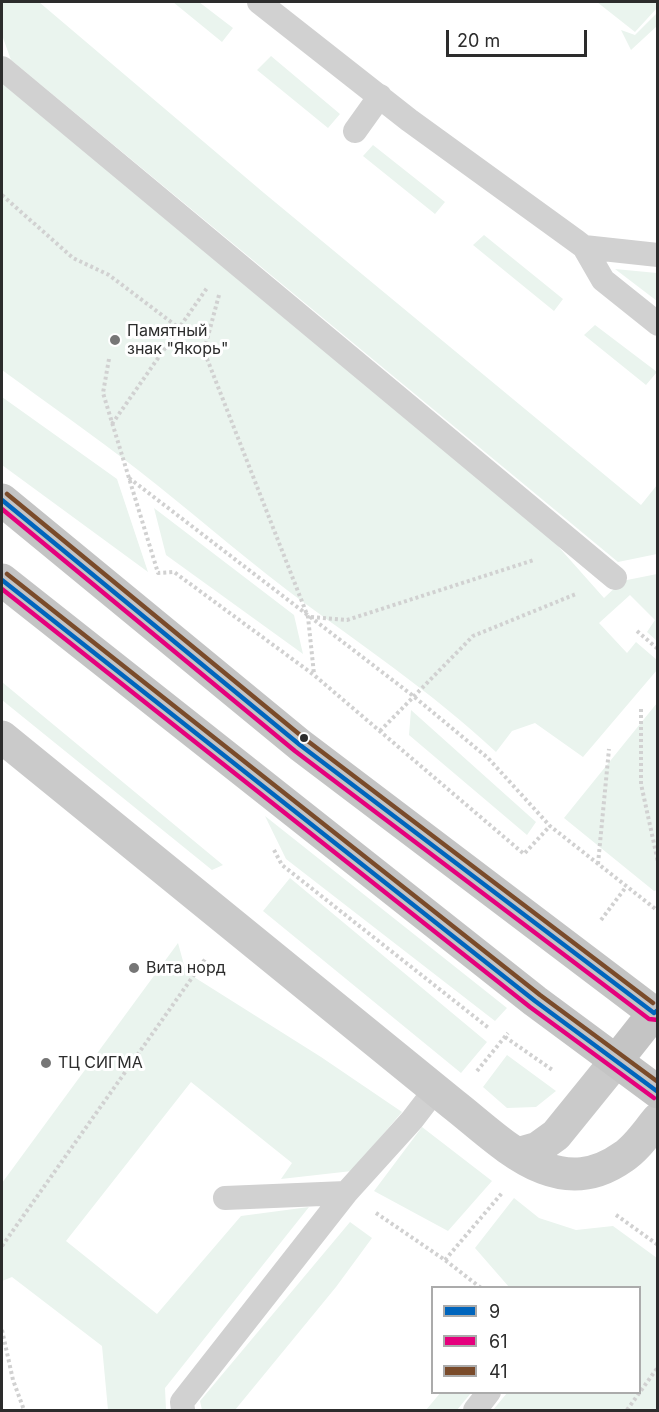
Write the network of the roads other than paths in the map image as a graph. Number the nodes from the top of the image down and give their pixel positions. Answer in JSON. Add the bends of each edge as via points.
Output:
{"nodes":[{"id":1,"x":259,"y":2,"type":"edge"},
{"id":2,"x":2,"y":68,"type":"edge"},
{"id":3,"x":380,"y":96,"type":"junction"},
{"id":4,"x":355,"y":131,"type":"dead end"},
{"id":5,"x":584,"y":247,"type":"junction"},
{"id":6,"x":657,"y":255,"type":"edge"},
{"id":7,"x":657,"y":324,"type":"edge"},
{"id":8,"x":2,"y":500,"type":"edge"},
{"id":9,"x":615,"y":578,"type":"road end"},
{"id":10,"x":2,"y":580,"type":"edge"},
{"id":11,"x":2,"y":737,"type":"edge"},
{"id":12,"x":656,"y":1012,"type":"edge"},
{"id":13,"x":616,"y":1061,"type":"junction"},
{"id":14,"x":435,"y":1090,"type":"junction"},
{"id":15,"x":657,"y":1092,"type":"edge"},
{"id":16,"x":657,"y":1119,"type":"edge"},
{"id":17,"x":517,"y":1154,"type":"junction"},
{"id":18,"x":346,"y":1193,"type":"junction"},
{"id":19,"x":225,"y":1198,"type":"dead end"},
{"id":20,"x":487,"y":1394,"type":"edge"},
{"id":21,"x":183,"y":1410,"type":"edge"},
{"id":22,"x":475,"y":1410,"type":"edge"}],
"edges":[{"from":1,"to":3,"type":"lane"},
{"from":2,"to":9,"type":"lane"},
{"from":3,"to":4,"type":"lane"},
{"from":3,"to":5,"type":"lane"},
{"from":5,"to":6,"type":"lane"},
{"from":5,"to":7,"type":"lane","via":[[603,280]]},
{"from":8,"to":12,"type":"main road","via":[[300,745]]},
{"from":10,"to":13,"type":"main road"},
{"from":11,"to":14,"type":"main road"},
{"from":12,"to":13,"type":"main road"},
{"from":13,"to":15,"type":"main road"},
{"from":13,"to":17,"type":"main road","via":[[556,1135],[538,1148]]},
{"from":14,"to":17,"type":"main road"},
{"from":14,"to":18,"type":"lane"},
{"from":16,"to":17,"type":"main road","via":[[624,1157],[605,1168],[582,1174],[561,1175]]},
{"from":18,"to":19,"type":"lane"},
{"from":18,"to":21,"type":"lane","via":[[182,1402]]},
{"from":20,"to":22,"type":"lane"}]}
